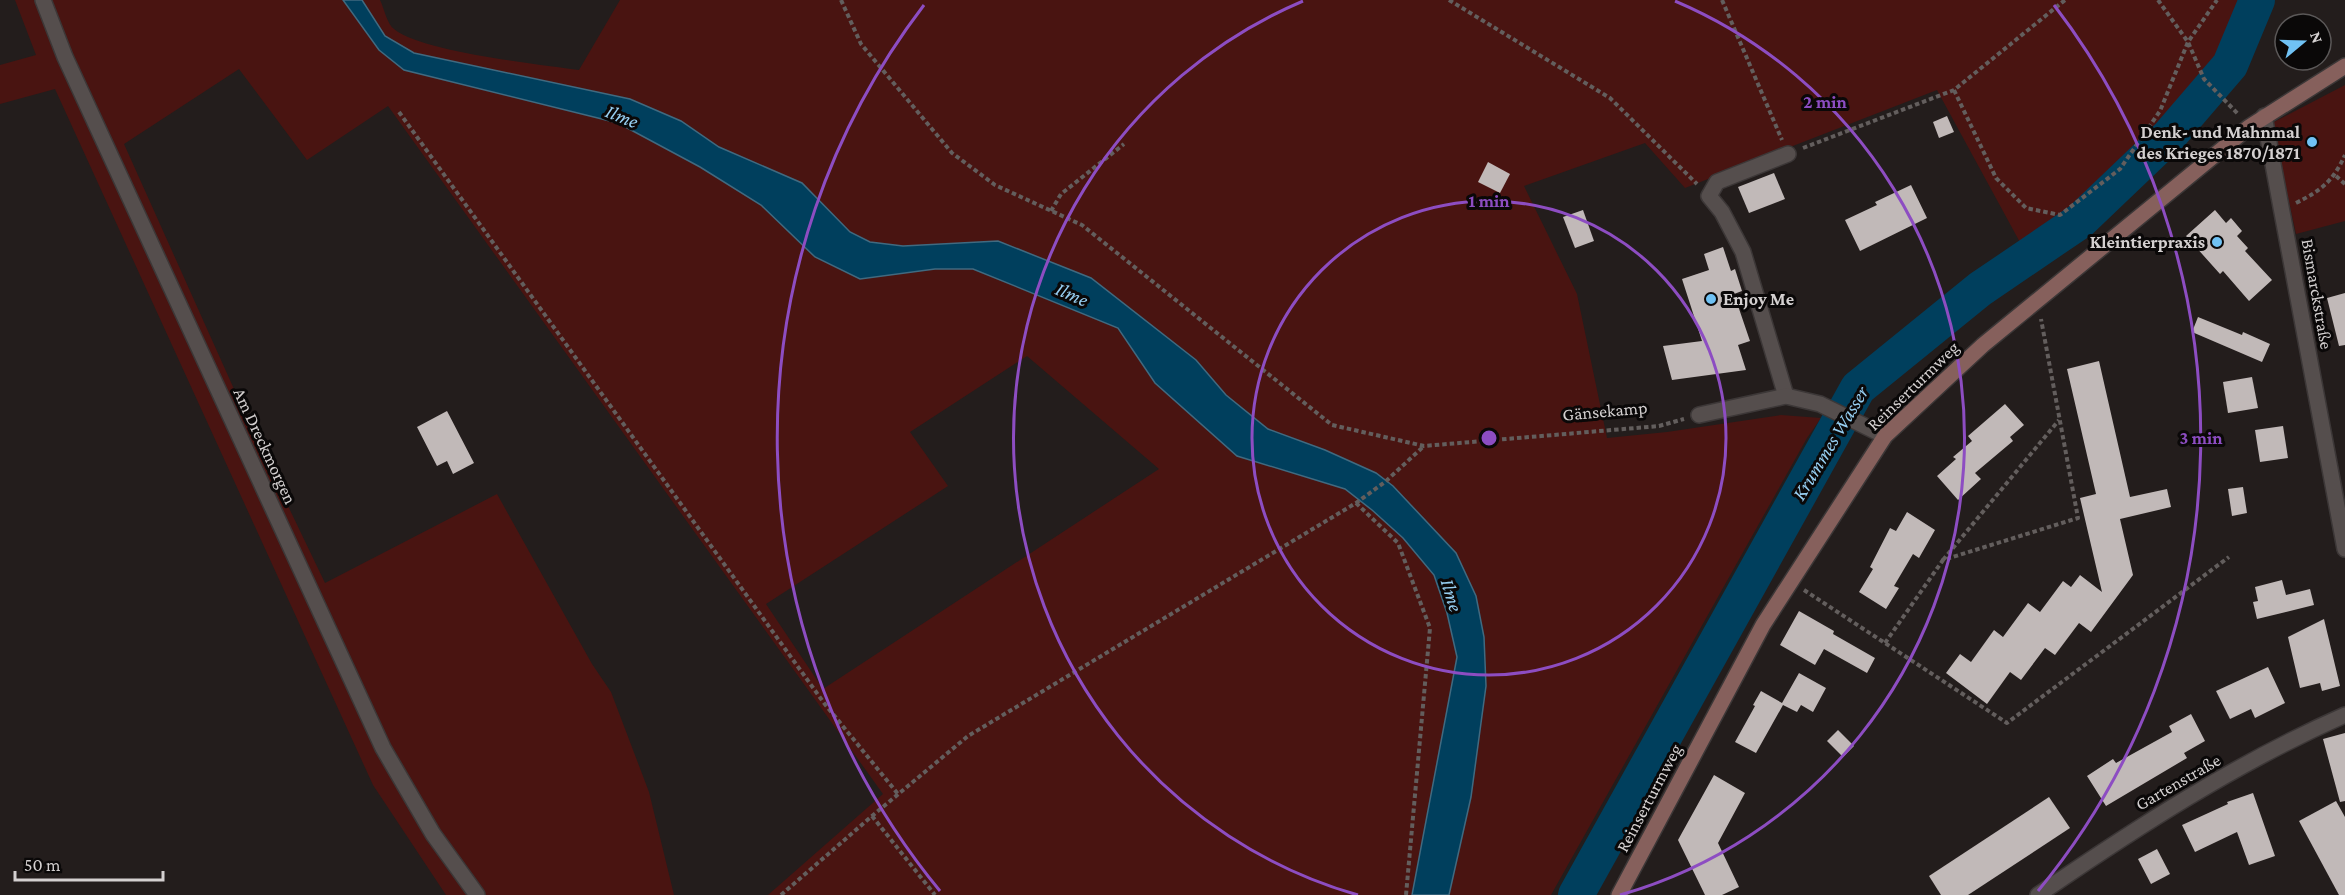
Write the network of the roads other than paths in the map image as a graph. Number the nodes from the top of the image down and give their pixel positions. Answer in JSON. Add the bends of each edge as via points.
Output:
{"nodes":[{"id":1,"x":43,"y":0,"type":"edge"},
{"id":2,"x":2345,"y":66,"type":"edge"},
{"id":3,"x":2264,"y":116,"type":"junction"},
{"id":4,"x":1788,"y":154,"type":"road end"},
{"id":5,"x":1786,"y":396,"type":"junction"},
{"id":6,"x":1699,"y":415,"type":"road end"},
{"id":7,"x":1885,"y":436,"type":"junction"},
{"id":8,"x":2345,"y":549,"type":"edge"},
{"id":9,"x":2345,"y":715,"type":"edge"},
{"id":10,"x":477,"y":895,"type":"edge"},
{"id":11,"x":1619,"y":895,"type":"edge"},
{"id":12,"x":2038,"y":895,"type":"edge"}],
"edges":[{"from":1,"to":10,"type":"street","name":"Am Dreckmorgen","via":[[65,57],[383,747],[433,834]]},
{"from":2,"to":3,"type":"main road","name":"Reinserturmweg"},
{"from":3,"to":7,"type":"main road","name":"Reinserturmweg","via":[[1983,345]]},
{"from":3,"to":8,"type":"street","name":"Bismarckstraße"},
{"from":4,"to":5,"type":"street","via":[[1717,182],[1709,196],[1743,252]]},
{"from":5,"to":6,"type":"street"},
{"from":5,"to":7,"type":"street","via":[[1820,404]]},
{"from":7,"to":11,"type":"main road","name":"Reinserturmweg","via":[[1763,625]]},
{"from":9,"to":12,"type":"street","name":"Gartenstraße","via":[[2299,735],[2142,825]]}]}
